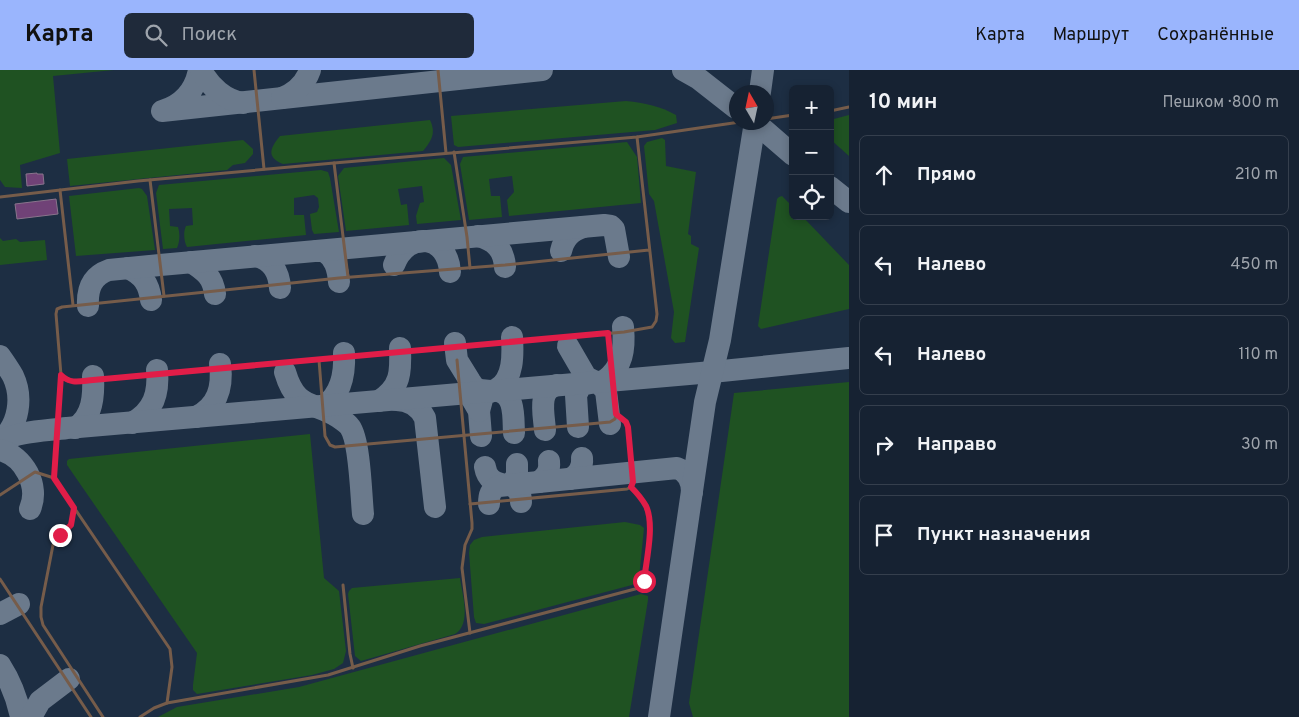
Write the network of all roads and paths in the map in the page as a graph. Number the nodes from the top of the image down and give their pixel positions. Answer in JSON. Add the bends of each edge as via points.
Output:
{"nodes":[{"id":1,"x":254,"y":70,"type":"edge"},
{"id":2,"x":438,"y":70,"type":"edge"},
{"id":3,"x":849,"y":107,"type":"edge"},
{"id":4,"x":834,"y":109,"type":"edge"},
{"id":5,"x":789,"y":116,"type":"edge"},
{"id":6,"x":774,"y":118,"type":"edge"},
{"id":7,"x":729,"y":124,"type":"edge"},
{"id":8,"x":638,"y":137,"type":"junction"},
{"id":9,"x":454,"y":152,"type":"junction"},
{"id":10,"x":446,"y":153,"type":"junction"},
{"id":11,"x":334,"y":163,"type":"junction"},
{"id":12,"x":264,"y":169,"type":"junction"},
{"id":13,"x":150,"y":180,"type":"junction"},
{"id":14,"x":60,"y":190,"type":"junction"},
{"id":15,"x":0,"y":197,"type":"edge"},
{"id":16,"x":650,"y":250,"type":"junction"},
{"id":17,"x":470,"y":268,"type":"junction"},
{"id":18,"x":348,"y":277,"type":"junction"},
{"id":19,"x":164,"y":296,"type":"junction"},
{"id":20,"x":73,"y":306,"type":"junction"},
{"id":21,"x":608,"y":333,"type":"junction"},
{"id":22,"x":319,"y":360,"type":"junction"},
{"id":23,"x":457,"y":360,"type":"dead end"},
{"id":24,"x":61,"y":375,"type":"junction"},
{"id":25,"x":616,"y":414,"type":"junction"},
{"id":26,"x":464,"y":435,"type":"junction"},
{"id":27,"x":54,"y":478,"type":"junction"},
{"id":28,"x":631,"y":487,"type":"junction"},
{"id":29,"x":0,"y":495,"type":"edge"},
{"id":30,"x":470,"y":504,"type":"junction"},
{"id":31,"x":74,"y":508,"type":"junction"},
{"id":32,"x":0,"y":579,"type":"edge"},
{"id":33,"x":343,"y":585,"type":"dead end"},
{"id":34,"x":470,"y":633,"type":"junction"},
{"id":35,"x":353,"y":668,"type":"junction"},
{"id":36,"x":167,"y":703,"type":"junction"},
{"id":37,"x":91,"y":717,"type":"edge"},
{"id":38,"x":103,"y":717,"type":"edge"},
{"id":39,"x":140,"y":717,"type":"edge"}],
"edges":[{"from":1,"to":12,"type":"lane"},
{"from":2,"to":10,"type":"lane"},
{"from":3,"to":4,"type":"lane"},
{"from":5,"to":6,"type":"lane"},
{"from":7,"to":8,"type":"lane"},
{"from":8,"to":9,"type":"lane"},
{"from":8,"to":16,"type":"lane"},
{"from":9,"to":10,"type":"lane"},
{"from":9,"to":17,"type":"lane"},
{"from":10,"to":11,"type":"lane"},
{"from":11,"to":12,"type":"lane"},
{"from":11,"to":18,"type":"lane"},
{"from":12,"to":13,"type":"lane"},
{"from":13,"to":14,"type":"lane"},
{"from":13,"to":19,"type":"lane"},
{"from":14,"to":15,"type":"lane"},
{"from":14,"to":20,"type":"lane"},
{"from":16,"to":17,"type":"lane"},
{"from":16,"to":21,"type":"lane","via":[[656,321],[646,329]]},
{"from":17,"to":18,"type":"lane"},
{"from":18,"to":19,"type":"lane"},
{"from":19,"to":20,"type":"lane"},
{"from":20,"to":24,"type":"lane","via":[[57,309],[56,314]]},
{"from":21,"to":22,"type":"lane"},
{"from":21,"to":25,"type":"lane"},
{"from":22,"to":24,"type":"lane","via":[[73,382]]},
{"from":22,"to":26,"type":"lane","via":[[326,436],[330,445]]},
{"from":23,"to":26,"type":"lane"},
{"from":24,"to":27,"type":"lane"},
{"from":25,"to":26,"type":"lane","via":[[610,422]]},
{"from":25,"to":28,"type":"lane","via":[[628,427]]},
{"from":26,"to":30,"type":"lane"},
{"from":27,"to":29,"type":"lane","via":[[35,472]]},
{"from":27,"to":31,"type":"lane"},
{"from":28,"to":30,"type":"lane"},
{"from":28,"to":34,"type":"lane","via":[[647,508],[650,522],[641,586]]},
{"from":30,"to":34,"type":"lane","via":[[472,529],[465,545],[462,568]]},
{"from":31,"to":36,"type":"lane","via":[[170,649],[172,667]]},
{"from":31,"to":38,"type":"lane","via":[[71,525],[53,545],[41,617],[43,625]]},
{"from":32,"to":37,"type":"lane"},
{"from":33,"to":35,"type":"lane"},
{"from":34,"to":35,"type":"lane"},
{"from":35,"to":36,"type":"lane","via":[[319,677]]},
{"from":36,"to":39,"type":"lane"}]}
